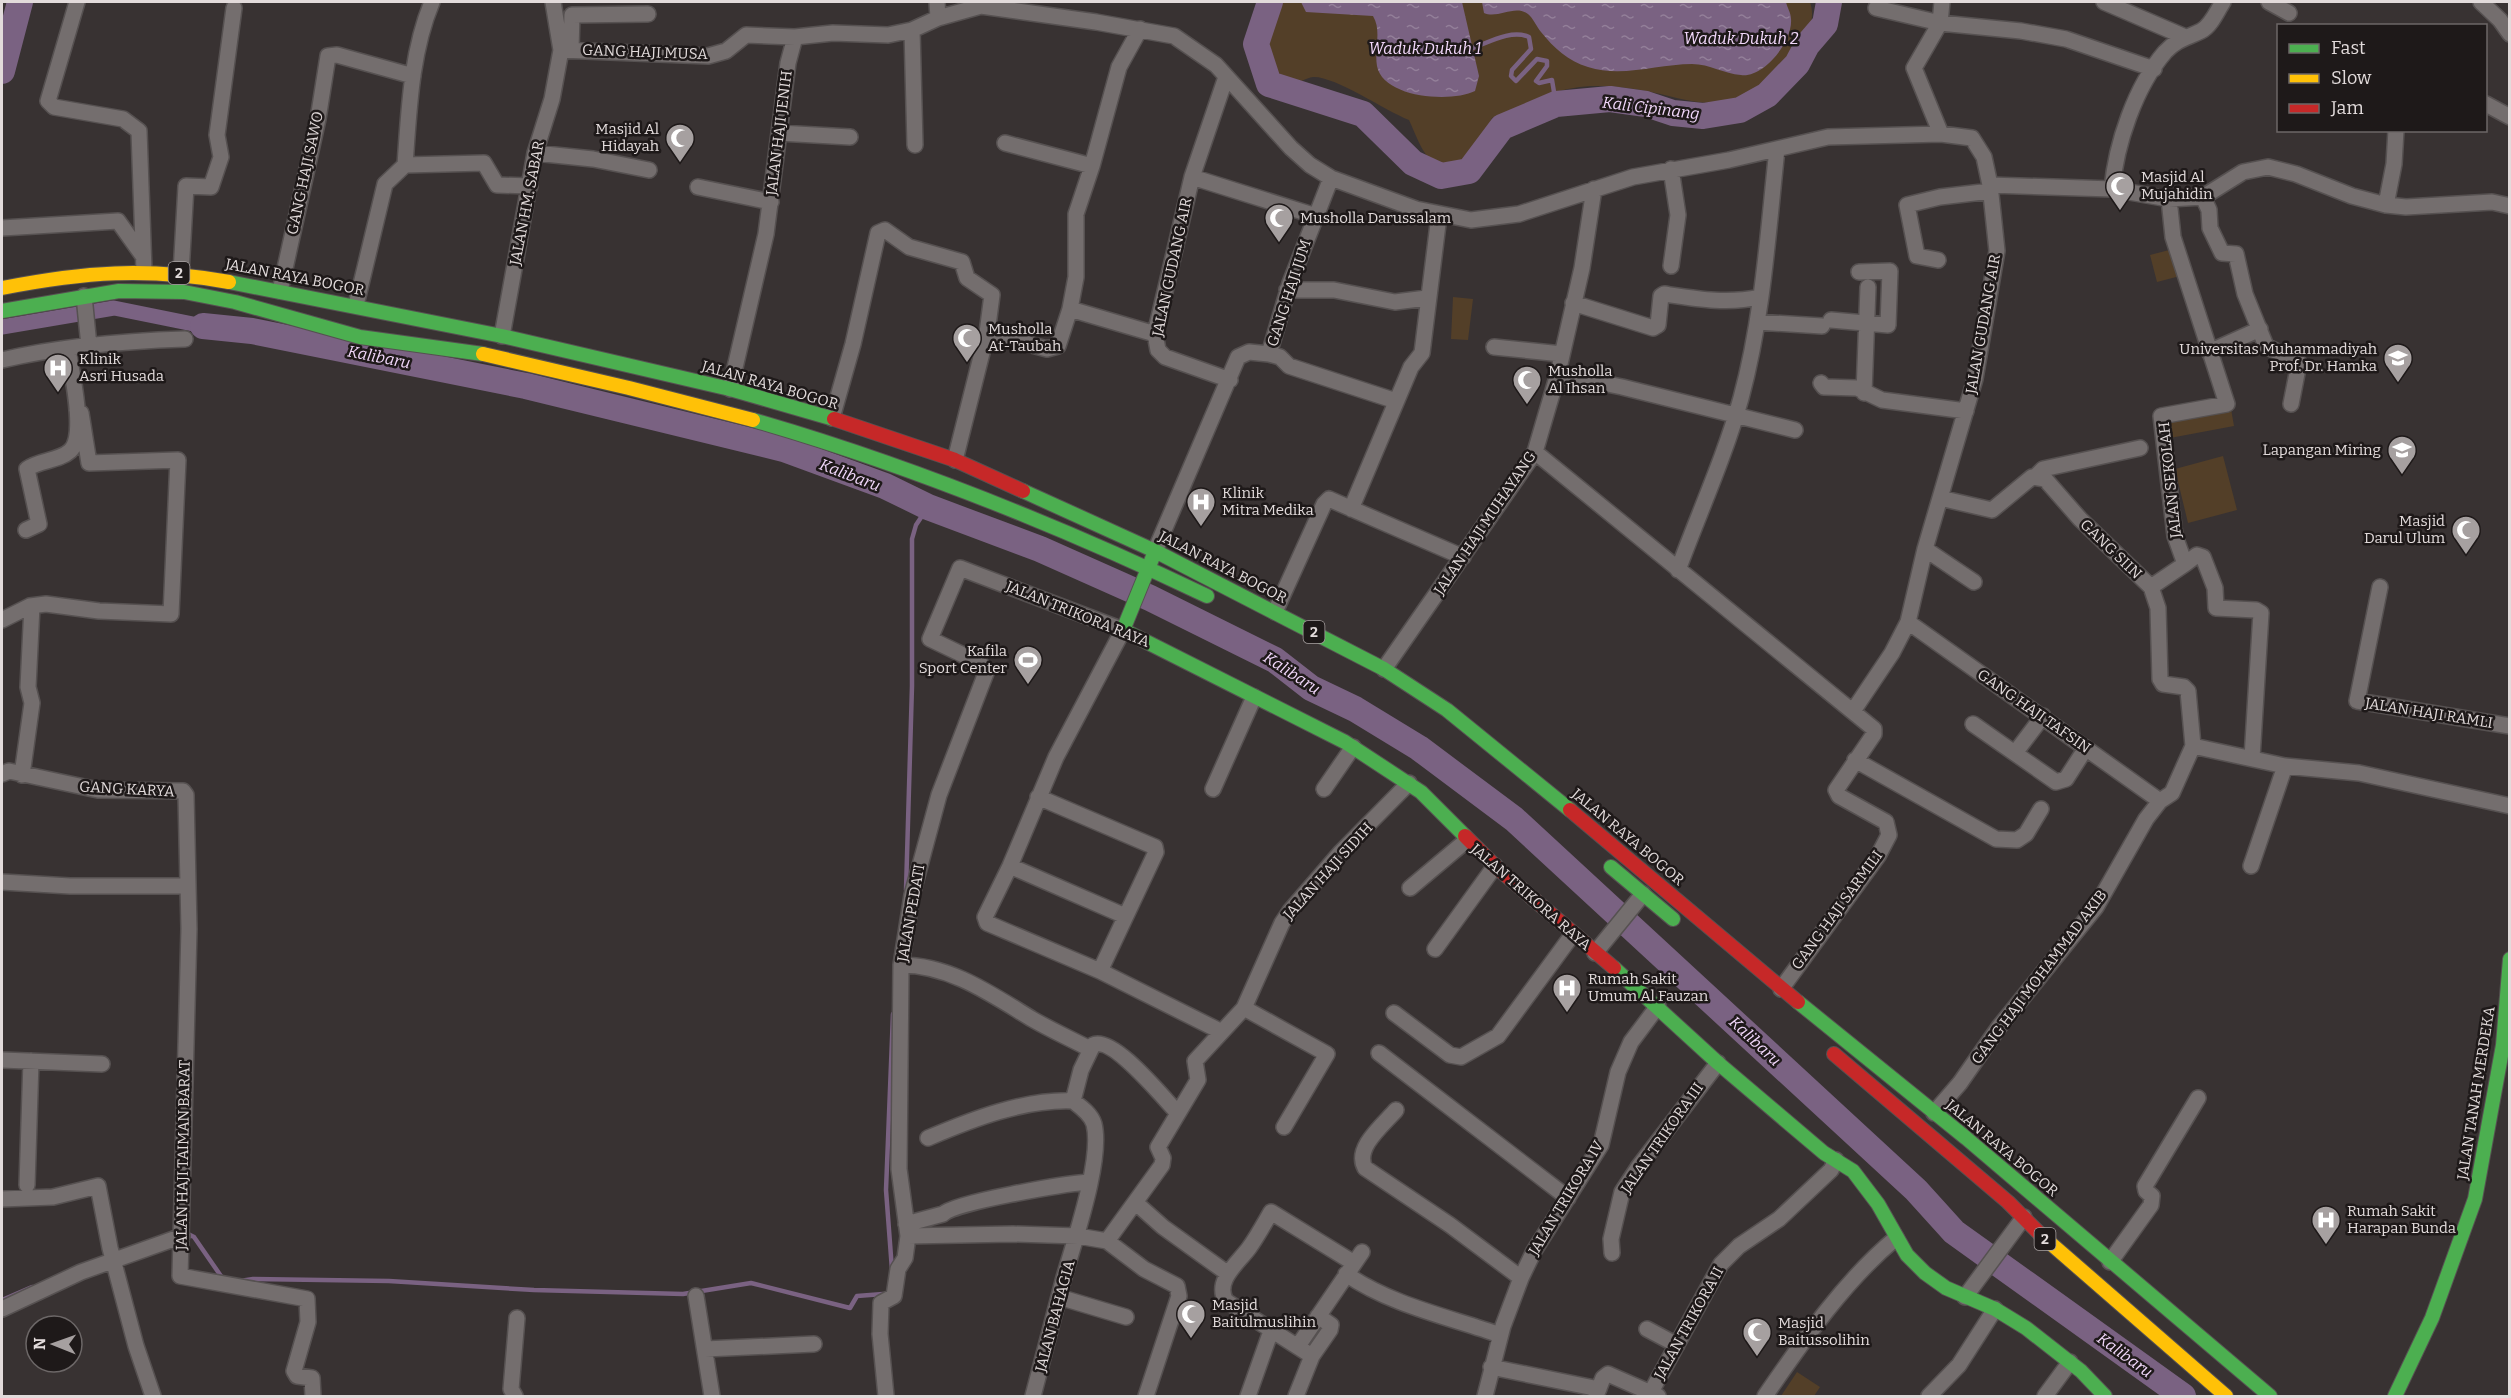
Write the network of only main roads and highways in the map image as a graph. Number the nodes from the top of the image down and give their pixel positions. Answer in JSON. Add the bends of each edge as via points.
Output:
{"nodes":[{"id":1,"x":2,"y":288,"type":"edge"},
{"id":2,"x":2,"y":311,"type":"edge"},
{"id":3,"x":1155,"y":551,"type":"junction"},
{"id":4,"x":1145,"y":574,"type":"junction"},
{"id":5,"x":1222,"y":604,"type":"dead end"},
{"id":6,"x":1430,"y":699,"type":"junction"},
{"id":7,"x":1420,"y":713,"type":"dead end"},
{"id":8,"x":1600,"y":858,"type":"dead end"},
{"id":9,"x":1687,"y":930,"type":"dead end"},
{"id":10,"x":2510,"y":959,"type":"edge"},
{"id":11,"x":2509,"y":964,"type":"edge"},
{"id":12,"x":1820,"y":1042,"type":"dead end"},
{"id":13,"x":2502,"y":1095,"type":"edge"},
{"id":14,"x":2105,"y":1396,"type":"edge"},
{"id":15,"x":2226,"y":1396,"type":"edge"},
{"id":16,"x":2270,"y":1396,"type":"edge"},
{"id":17,"x":2395,"y":1396,"type":"edge"}],
"edges":[{"from":1,"to":3,"type":"main road","name":"JALAN RAYA BOGOR","number":"2","via":[[143,263],[502,336],[730,389],[832,418],[955,460]]},
{"from":2,"to":4,"type":"main road","number":"2","via":[[145,290],[191,294],[267,310],[312,326],[362,337],[469,351],[707,408],[887,461],[1077,536]]},
{"from":3,"to":4,"type":"main road"},
{"from":3,"to":6,"type":"main road","name":"JALAN RAYA BOGOR","number":"2","via":[[1384,669]]},
{"from":4,"to":5,"type":"main road","number":"2"},
{"from":4,"to":14,"type":"main road","name":"JALAN TRIKORA RAYA","via":[[1125,623],[1254,697],[1353,747],[1409,783],[1495,866],[1718,1063],[1864,1183],[1907,1255],[1925,1273],[2026,1328]]},
{"from":6,"to":7,"type":"main road"},
{"from":6,"to":16,"type":"main road","name":"JALAN RAYA BOGOR","number":"2","via":[[1656,880],[1718,937]]},
{"from":8,"to":9,"type":"main road","via":[[1639,900]]},
{"from":10,"to":11,"type":"main road","name":"JALAN TANAH MERDEKA"},
{"from":11,"to":13,"type":"main road","name":"JALAN TANAH MERDEKA"},
{"from":12,"to":15,"type":"main road","number":"2"},
{"from":13,"to":17,"type":"main road","name":"JALAN TANAH MERDEKA","via":[[2462,1241],[2432,1318]]}]}
